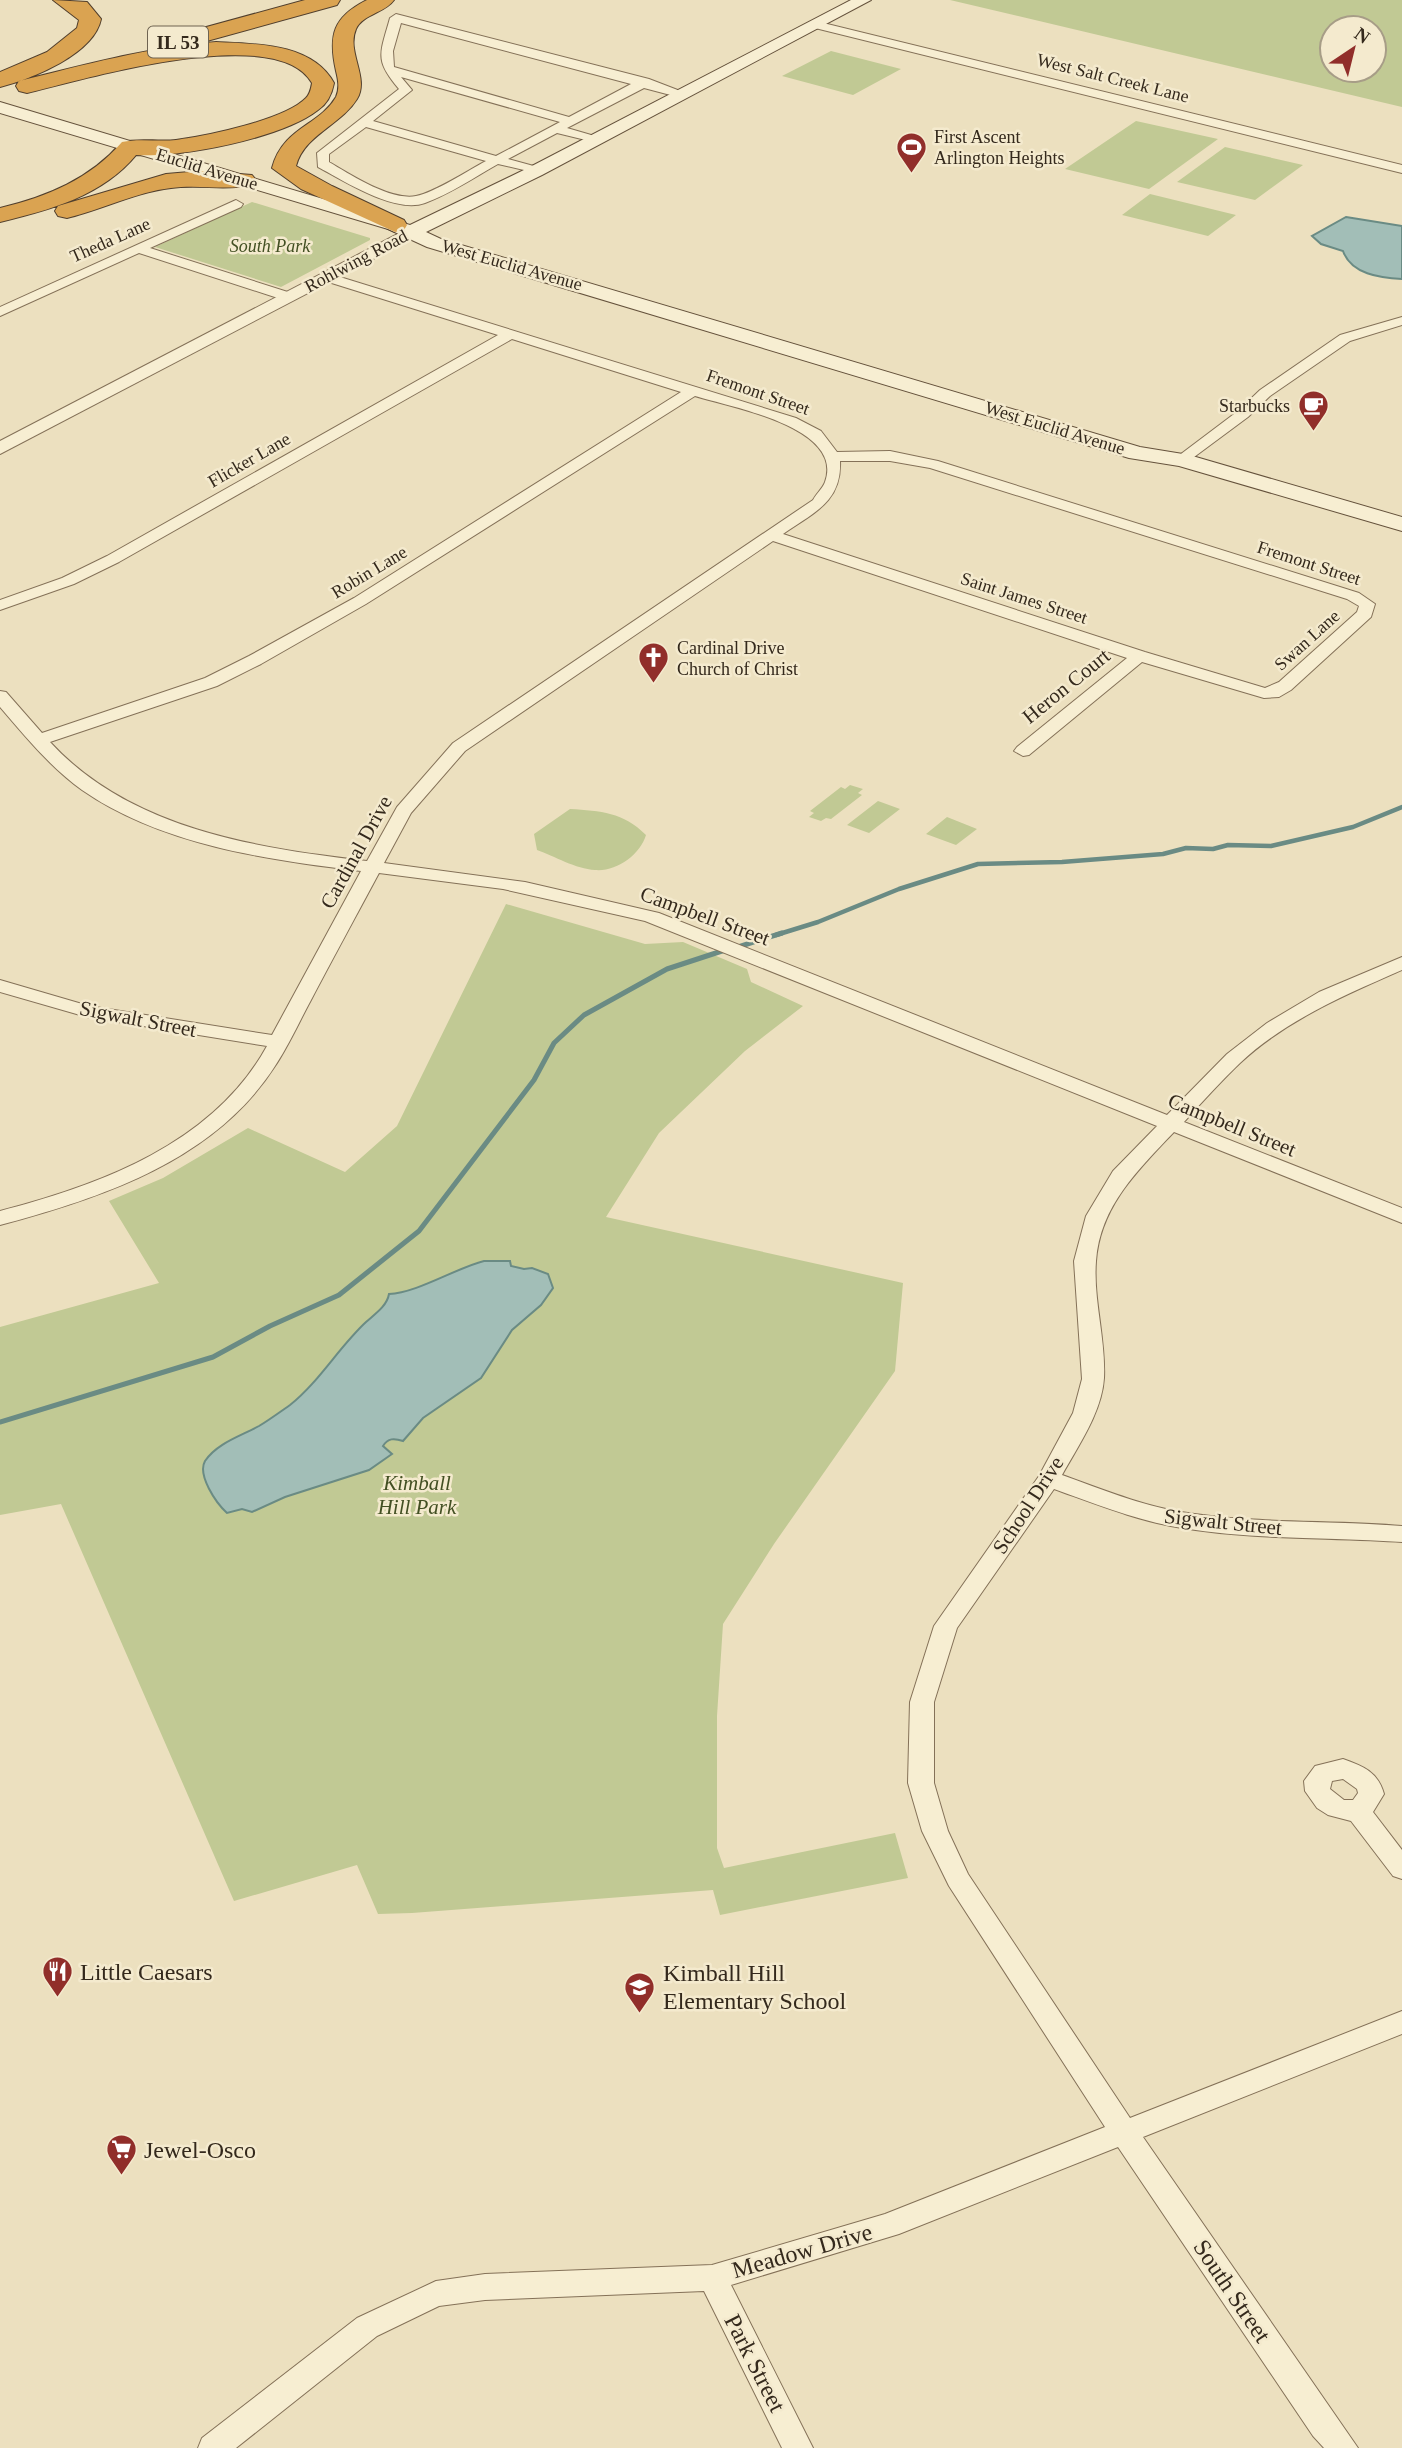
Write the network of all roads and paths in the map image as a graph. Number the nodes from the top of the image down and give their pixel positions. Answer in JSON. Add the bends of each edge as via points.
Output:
{"nodes":[{"id":1,"x":64,"y":0,"type":"edge"},
{"id":2,"x":281,"y":0,"type":"edge"},
{"id":3,"x":329,"y":0,"type":"edge"},
{"id":4,"x":383,"y":0,"type":"edge"},
{"id":5,"x":863,"y":0,"type":"edge"},
{"id":6,"x":815,"y":25,"type":"junction"},
{"id":7,"x":388,"y":69,"type":"junction"},
{"id":8,"x":0,"y":80,"type":"edge"},
{"id":9,"x":645,"y":82,"type":"junction"},
{"id":10,"x":27,"y":86,"type":"junction"},
{"id":11,"x":682,"y":94,"type":"junction"},
{"id":12,"x":4,"y":104,"type":"edge"},
{"id":13,"x":570,"y":121,"type":"junction"},
{"id":14,"x":363,"y":122,"type":"junction"},
{"id":15,"x":557,"y":128,"type":"junction"},
{"id":16,"x":594,"y":140,"type":"junction"},
{"id":17,"x":130,"y":147,"type":"junction"},
{"id":18,"x":499,"y":159,"type":"junction"},
{"id":19,"x":1402,"y":169,"type":"edge"},
{"id":20,"x":536,"y":171,"type":"junction"},
{"id":21,"x":244,"y":180,"type":"junction"},
{"id":22,"x":236,"y":204,"type":"dead end"},
{"id":23,"x":0,"y":215,"type":"edge"},
{"id":24,"x":0,"y":227,"type":"edge"},
{"id":25,"x":404,"y":228,"type":"junction"},
{"id":26,"x":139,"y":249,"type":"junction"},
{"id":27,"x":327,"y":277,"type":"junction"},
{"id":28,"x":289,"y":297,"type":"junction"},
{"id":29,"x":0,"y":312,"type":"edge"},
{"id":30,"x":1402,"y":321,"type":"edge"},
{"id":31,"x":510,"y":334,"type":"junction"},
{"id":32,"x":694,"y":390,"type":"junction"},
{"id":33,"x":0,"y":448,"type":"edge"},
{"id":34,"x":832,"y":457,"type":"junction"},
{"id":35,"x":1181,"y":460,"type":"junction"},
{"id":36,"x":1402,"y":524,"type":"edge"},
{"id":37,"x":773,"y":536,"type":"junction"},
{"id":38,"x":1367,"y":604,"type":"joint"},
{"id":39,"x":0,"y":605,"type":"edge"},
{"id":40,"x":1139,"y":656,"type":"junction"},
{"id":41,"x":1264,"y":692,"type":"joint"},
{"id":42,"x":0,"y":696,"type":"edge"},
{"id":43,"x":39,"y":740,"type":"junction"},
{"id":44,"x":1023,"y":751,"type":"dead end"},
{"id":45,"x":373,"y":865,"type":"junction"},
{"id":46,"x":1402,"y":963,"type":"edge"},
{"id":47,"x":0,"y":986,"type":"edge"},
{"id":48,"x":279,"y":1042,"type":"junction"},
{"id":49,"x":1167,"y":1124,"type":"junction"},
{"id":50,"x":1402,"y":1216,"type":"edge"},
{"id":51,"x":0,"y":1218,"type":"edge"},
{"id":52,"x":1049,"y":1479,"type":"junction"},
{"id":53,"x":1402,"y":1534,"type":"edge"},
{"id":54,"x":1356,"y":1809,"type":"dead end"},
{"id":55,"x":1402,"y":1869,"type":"edge"},
{"id":56,"x":1402,"y":2022,"type":"edge"},
{"id":57,"x":1123,"y":2131,"type":"junction"},
{"id":58,"x":712,"y":2278,"type":"junction"},
{"id":59,"x":213,"y":2448,"type":"edge"},
{"id":60,"x":799,"y":2448,"type":"edge"},
{"id":61,"x":1343,"y":2448,"type":"edge"}],
"edges":[{"from":1,"to":8,"type":"highway","via":[[90,19],[84,37]]},
{"from":2,"to":8,"type":"highway","number":"IL 53"},
{"from":3,"to":10,"type":"highway","number":"IL 53"},
{"from":4,"to":25,"type":"highway","via":[[359,13],[345,28],[341,41],[349,93],[288,152],[284,168]]},
{"from":5,"to":6,"type":"main road","name":"Rohlwing Road"},
{"from":6,"to":11,"type":"main road","name":"Rohlwing Road"},
{"from":6,"to":19,"type":"street","name":"West Salt Creek Lane"},
{"from":7,"to":9,"type":"street","via":[[387,51],[396,18]]},
{"from":7,"to":13,"type":"street"},
{"from":7,"to":14,"type":"street","via":[[406,90]]},
{"from":9,"to":11,"type":"street"},
{"from":9,"to":13,"type":"street"},
{"from":10,"to":12,"type":"highway","number":"IL 53"},
{"from":10,"to":17,"type":"highway","via":[[162,54],[224,48],[298,61],[324,83],[313,104],[278,122],[183,146]]},
{"from":11,"to":16,"type":"main road","name":"Rohlwing Road"},
{"from":12,"to":17,"type":"main road","name":"Euclid Avenue"},
{"from":13,"to":15,"type":"street"},
{"from":14,"to":18,"type":"street"},
{"from":14,"to":18,"type":"street","via":[[323,153],[323,164],[403,200],[421,201]]},
{"from":15,"to":16,"type":"street"},
{"from":15,"to":18,"type":"street"},
{"from":16,"to":20,"type":"main road","name":"Rohlwing Road"},
{"from":17,"to":21,"type":"main road","name":"Euclid Avenue"},
{"from":17,"to":23,"type":"highway","via":[[115,163],[66,195]]},
{"from":18,"to":20,"type":"street"},
{"from":20,"to":25,"type":"main road","name":"Rohlwing Road"},
{"from":21,"to":24,"type":"highway","via":[[166,181]]},
{"from":21,"to":25,"type":"main road","name":"Euclid Avenue"},
{"from":22,"to":26,"type":"street","name":"Theda Lane"},
{"from":25,"to":27,"type":"street","name":"Rohlwing Road"},
{"from":25,"to":35,"type":"main road","name":"West Euclid Avenue","via":[[435,243],[1149,457]]},
{"from":26,"to":28,"type":"street"},
{"from":26,"to":29,"type":"street","name":"Theda Lane"},
{"from":27,"to":28,"type":"street","name":"Rohlwing Road"},
{"from":27,"to":31,"type":"street","name":"Fremont Street"},
{"from":28,"to":33,"type":"street","name":"Rohlwing Road"},
{"from":30,"to":35,"type":"street","via":[[1344,339],[1270,389]]},
{"from":31,"to":32,"type":"street","name":"Fremont Street"},
{"from":31,"to":39,"type":"street","name":"Flicker Lane","via":[[113,559]]},
{"from":32,"to":34,"type":"street","name":"Fremont Street","via":[[811,430],[828,446]]},
{"from":32,"to":43,"type":"street","name":"Robin Lane","via":[[360,601],[255,660],[211,682]]},
{"from":34,"to":37,"type":"street","name":"Cardinal Drive","via":[[833,481],[818,503]]},
{"from":34,"to":38,"type":"street","name":"Fremont Street","via":[[877,455],[926,463]]},
{"from":35,"to":36,"type":"main road","name":"West Euclid Avenue"},
{"from":37,"to":40,"type":"street","name":"Saint James Street"},
{"from":37,"to":45,"type":"street","name":"Cardinal Drive","via":[[459,747],[403,811]]},
{"from":38,"to":41,"type":"street","name":"Swan Lane","via":[[1365,614],[1284,686],[1273,693]]},
{"from":40,"to":41,"type":"street","name":"Saint James Street"},
{"from":40,"to":44,"type":"street","name":"Heron Court"},
{"from":42,"to":43,"type":"street","name":"Campbell Street"},
{"from":43,"to":45,"type":"street","name":"Campbell Street","via":[[100,794],[157,822],[285,856]]},
{"from":45,"to":48,"type":"street","name":"Cardinal Drive"},
{"from":45,"to":49,"type":"street","name":"Campbell Street","via":[[486,880],[652,918]]},
{"from":46,"to":49,"type":"street","name":"School Drive","via":[[1326,996],[1275,1027],[1234,1058]]},
{"from":47,"to":48,"type":"street","name":"Sigwalt Street","via":[[87,1011]]},
{"from":48,"to":51,"type":"street","name":"Cardinal Drive","via":[[250,1088],[225,1115],[164,1159],[82,1194]]},
{"from":49,"to":50,"type":"street","name":"Campbell Street"},
{"from":49,"to":52,"type":"street","name":"School Drive","via":[[1120,1176],[1096,1216],[1085,1261],[1093,1378],[1084,1413]]},
{"from":52,"to":53,"type":"street","name":"Sigwalt Street","via":[[1143,1512],[1184,1520],[1262,1529],[1348,1528]]},
{"from":52,"to":57,"type":"street","name":"School Drive","via":[[946,1626],[922,1702],[921,1783],[935,1831],[958,1879]]},
{"from":54,"to":55,"type":"street"},
{"from":56,"to":57,"type":"street","name":"Meadow Drive"},
{"from":57,"to":58,"type":"street","name":"Meadow Drive","via":[[889,2225]]},
{"from":57,"to":61,"type":"street","name":"South Street"},
{"from":58,"to":59,"type":"street","name":"Meadow Drive","via":[[485,2287],[436,2294],[367,2327]]},
{"from":58,"to":60,"type":"street","name":"Park Street"}]}
